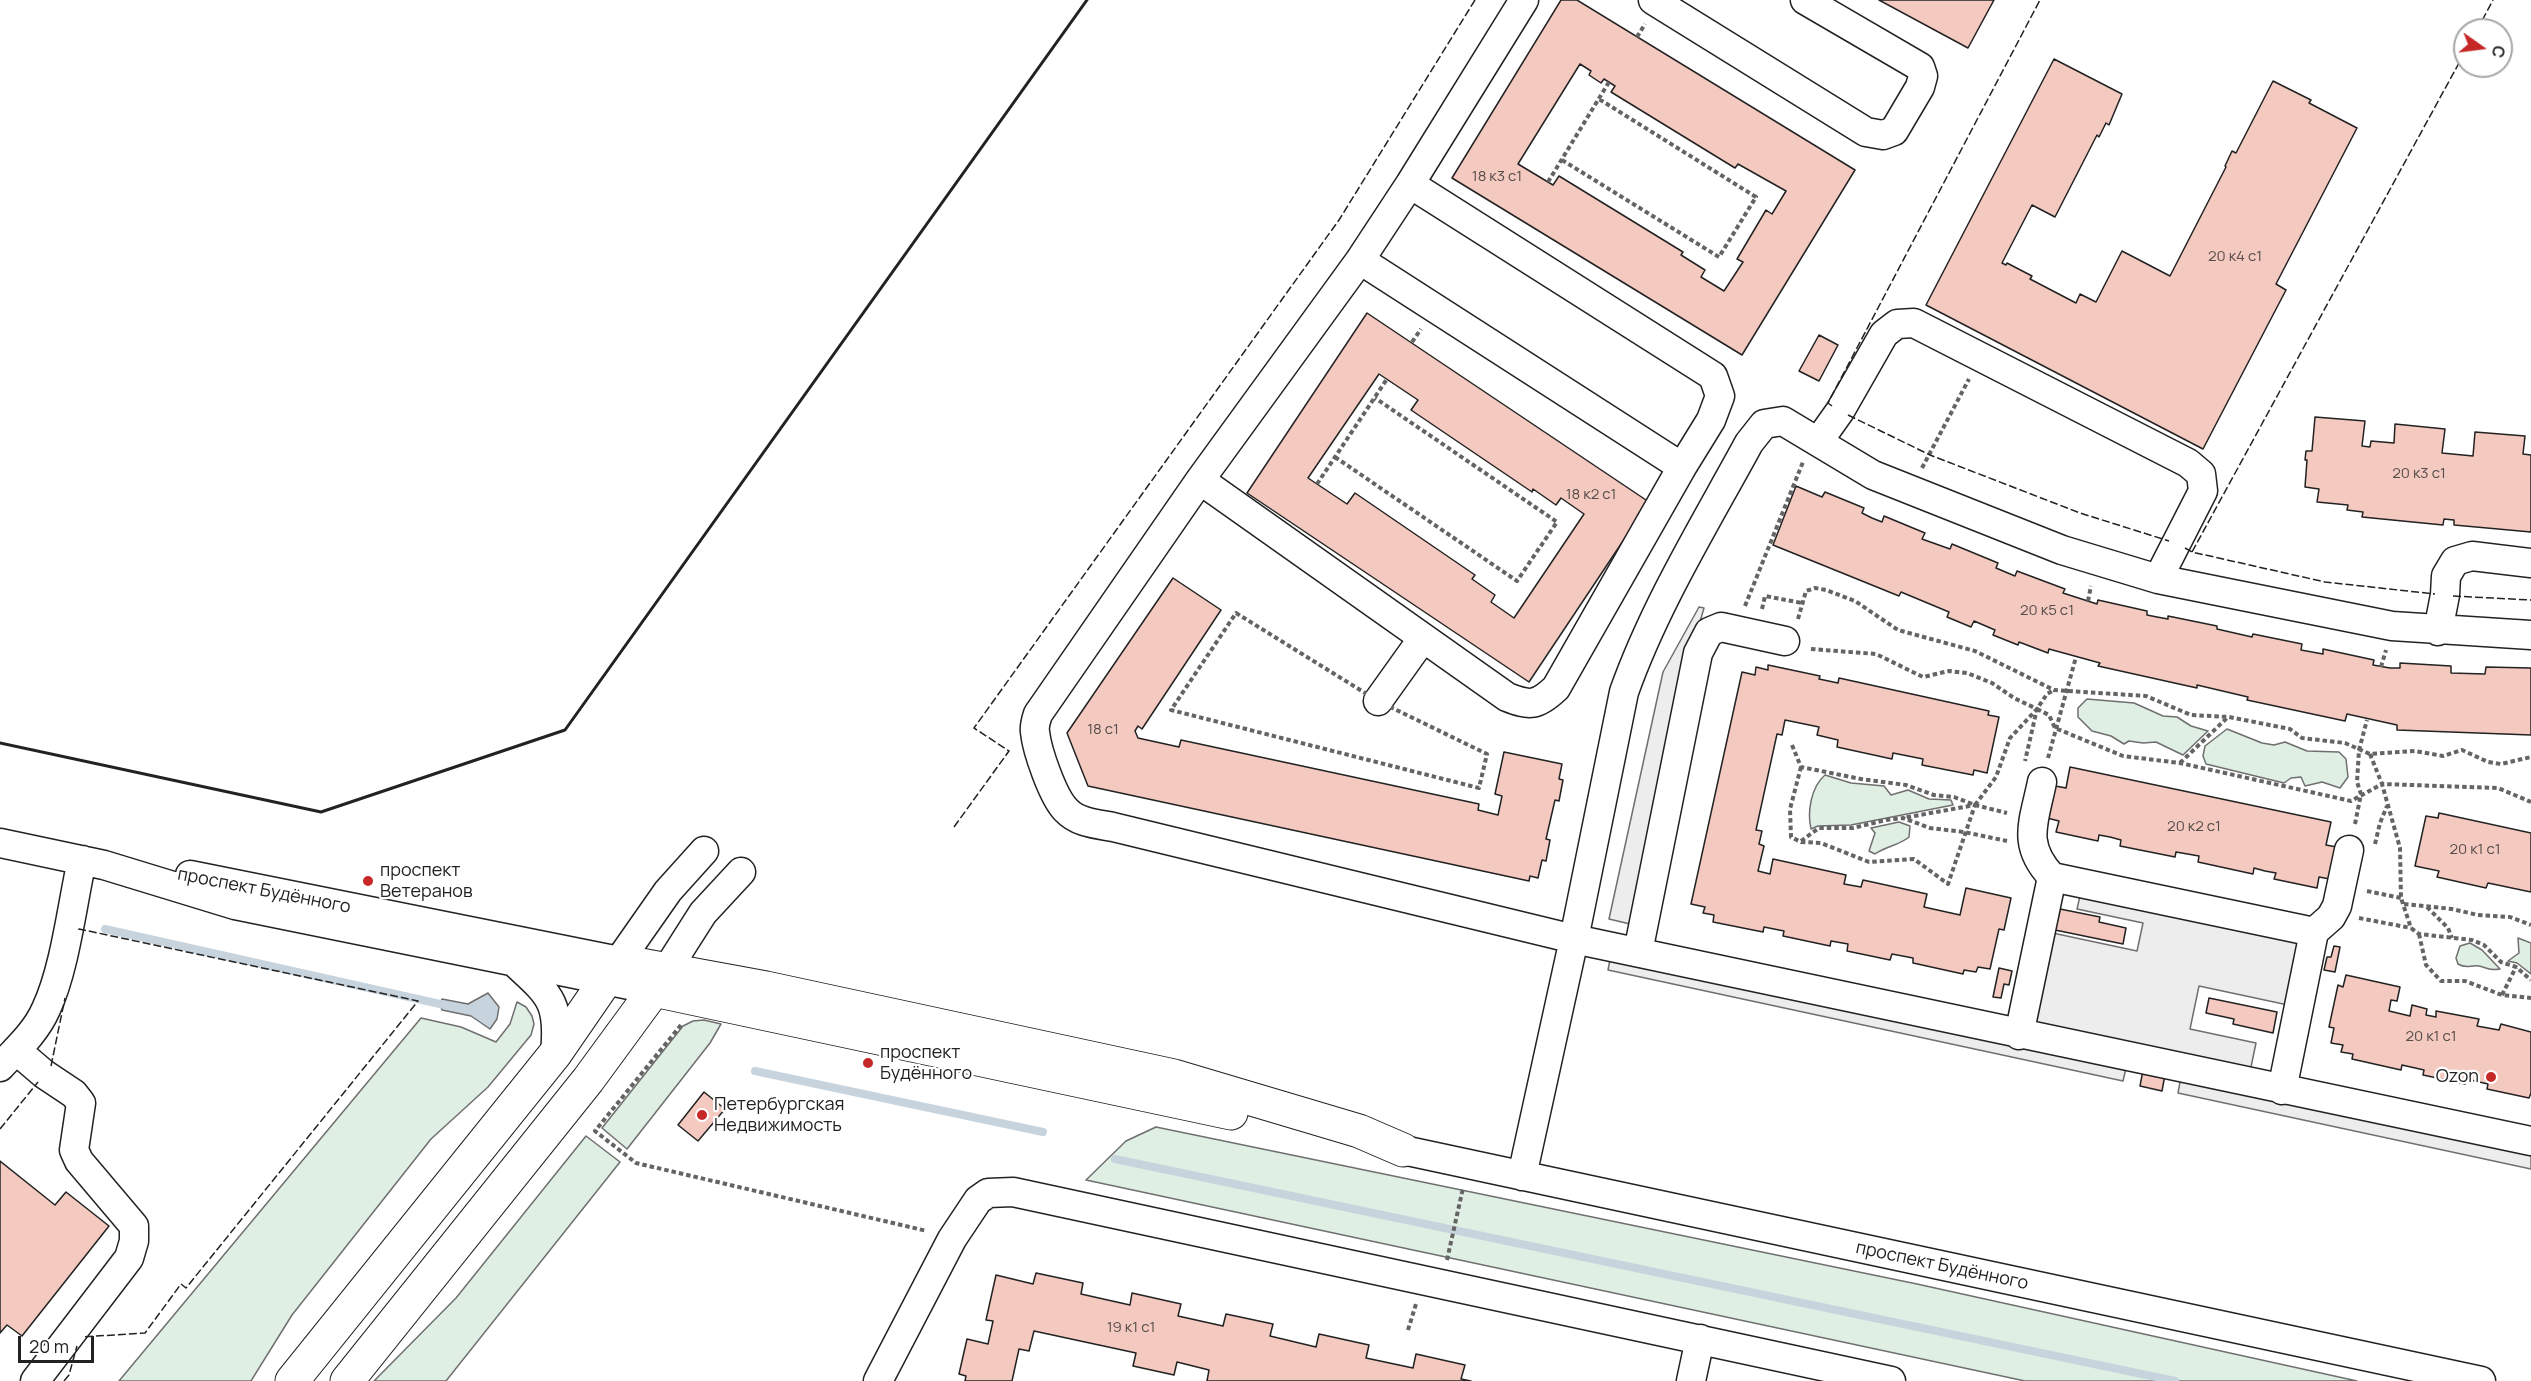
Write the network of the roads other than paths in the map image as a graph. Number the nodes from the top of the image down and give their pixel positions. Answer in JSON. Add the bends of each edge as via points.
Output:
{"nodes":[{"id":1,"x":1524,"y":0,"type":"edge"},
{"id":2,"x":1653,"y":0,"type":"edge"},
{"id":3,"x":1805,"y":0,"type":"edge"},
{"id":4,"x":1410,"y":184,"type":"junction"},
{"id":5,"x":1360,"y":260,"type":"junction"},
{"id":6,"x":1818,"y":442,"type":"junction"},
{"id":7,"x":1682,"y":467,"type":"junction"},
{"id":8,"x":1200,"y":480,"type":"junction"},
{"id":9,"x":2531,"y":563,"type":"edge"},
{"id":10,"x":2158,"y":579,"type":"junction"},
{"id":11,"x":2438,"y":631,"type":"junction"},
{"id":12,"x":2531,"y":635,"type":"edge"},
{"id":13,"x":1423,"y":638,"type":"junction"},
{"id":14,"x":1785,"y":641,"type":"road end"},
{"id":15,"x":1378,"y":702,"type":"road end"},
{"id":16,"x":2033,"y":775,"type":"road end"},
{"id":17,"x":0,"y":843,"type":"edge"},
{"id":18,"x":2362,"y":848,"type":"road end"},
{"id":19,"x":704,"y":851,"type":"dead end"},
{"id":20,"x":93,"y":862,"type":"junction"},
{"id":21,"x":741,"y":872,"type":"dead end"},
{"id":22,"x":2052,"y":877,"type":"junction"},
{"id":23,"x":2314,"y":933,"type":"junction"},
{"id":24,"x":1574,"y":939,"type":"junction"},
{"id":25,"x":1638,"y":952,"type":"junction"},
{"id":26,"x":514,"y":962,"type":"junction"},
{"id":27,"x":612,"y":971,"type":"junction"},
{"id":28,"x":661,"y":980,"type":"junction"},
{"id":29,"x":2019,"y":1035,"type":"junction"},
{"id":30,"x":555,"y":1054,"type":"junction"},
{"id":31,"x":8,"y":1058,"type":"edge"},
{"id":32,"x":2282,"y":1090,"type":"junction"},
{"id":33,"x":2531,"y":1141,"type":"edge"},
{"id":34,"x":1403,"y":1150,"type":"joint"},
{"id":35,"x":1522,"y":1176,"type":"junction"},
{"id":36,"x":1700,"y":1339,"type":"junction"},
{"id":37,"x":35,"y":1381,"type":"edge"},
{"id":38,"x":292,"y":1381,"type":"edge"},
{"id":39,"x":347,"y":1381,"type":"edge"},
{"id":40,"x":878,"y":1381,"type":"edge"},
{"id":41,"x":1691,"y":1381,"type":"edge"},
{"id":42,"x":1891,"y":1381,"type":"edge"},
{"id":43,"x":2481,"y":1381,"type":"edge"}],
"edges":[{"from":1,"to":4,"type":"street"},
{"from":2,"to":3,"type":"street","via":[[1866,132],[1883,135],[1894,130],[1920,87],[1920,67]]},
{"from":4,"to":5,"type":"street"},
{"from":4,"to":7,"type":"street","via":[[1713,376],[1720,396],[1711,420]]},
{"from":5,"to":7,"type":"street"},
{"from":5,"to":8,"type":"street"},
{"from":6,"to":10,"type":"street","via":[[1873,475],[1909,490],[2062,550]]},
{"from":6,"to":10,"type":"street","via":[[1884,334],[1897,324],[1914,323],[2188,463],[2201,474],[2204,491]]},
{"from":6,"to":24,"type":"street","via":[[1783,421],[1764,424],[1749,443],[1637,655],[1624,692]]},
{"from":7,"to":13,"type":"street","via":[[1556,688],[1544,699],[1526,704],[1507,697]]},
{"from":8,"to":13,"type":"street"},
{"from":8,"to":24,"type":"street","via":[[1038,714],[1034,730],[1039,748],[1065,810],[1080,821]]},
{"from":9,"to":11,"type":"street","via":[[2472,556],[2455,561],[2446,576]]},
{"from":10,"to":11,"type":"street","via":[[2392,626]]},
{"from":11,"to":12,"type":"street"},
{"from":13,"to":15,"type":"street"},
{"from":14,"to":25,"type":"street","via":[[1721,627],[1709,632],[1698,653]]},
{"from":16,"to":22,"type":"street","via":[[2033,849]]},
{"from":17,"to":20,"type":"street","name":"проспект Будённого"},
{"from":18,"to":23,"type":"street","via":[[2331,917]]},
{"from":19,"to":27,"type":"street","via":[[668,891]]},
{"from":20,"to":26,"type":"street","name":"проспект Будённого","via":[[235,904]]},
{"from":20,"to":27,"type":"street","name":"проспект Будённого","via":[[203,876],[538,946]]},
{"from":20,"to":31,"type":"street","via":[[46,1011]]},
{"from":21,"to":28,"type":"street","via":[[704,914]]},
{"from":22,"to":23,"type":"street"},
{"from":22,"to":29,"type":"street","via":[[2051,918]]},
{"from":23,"to":32,"type":"street","via":[[2285,1024]]},
{"from":24,"to":25,"type":"street"},
{"from":24,"to":35,"type":"street"},
{"from":25,"to":29,"type":"street"},
{"from":26,"to":27,"type":"street","name":"проспект Будённого"},
{"from":26,"to":30,"type":"street","via":[[549,996],[557,1030]]},
{"from":27,"to":28,"type":"main road","name":"проспект Будённого"},
{"from":27,"to":30,"type":"main road"},
{"from":28,"to":34,"type":"main road","name":"проспект Будённого"},
{"from":28,"to":39,"type":"main road","via":[[588,1080]]},
{"from":29,"to":32,"type":"street"},
{"from":30,"to":38,"type":"main road"},
{"from":31,"to":37,"type":"street","via":[[44,1074],[81,1103],[74,1150],[134,1227],[129,1258]]},
{"from":32,"to":33,"type":"street"},
{"from":34,"to":35,"type":"street","name":"проспект Будённого"},
{"from":35,"to":43,"type":"street","name":"проспект Будённого"},
{"from":36,"to":40,"type":"street","via":[[1013,1192],[988,1193],[978,1200],[952,1239]]},
{"from":36,"to":41,"type":"street"},
{"from":36,"to":42,"type":"street"}]}
